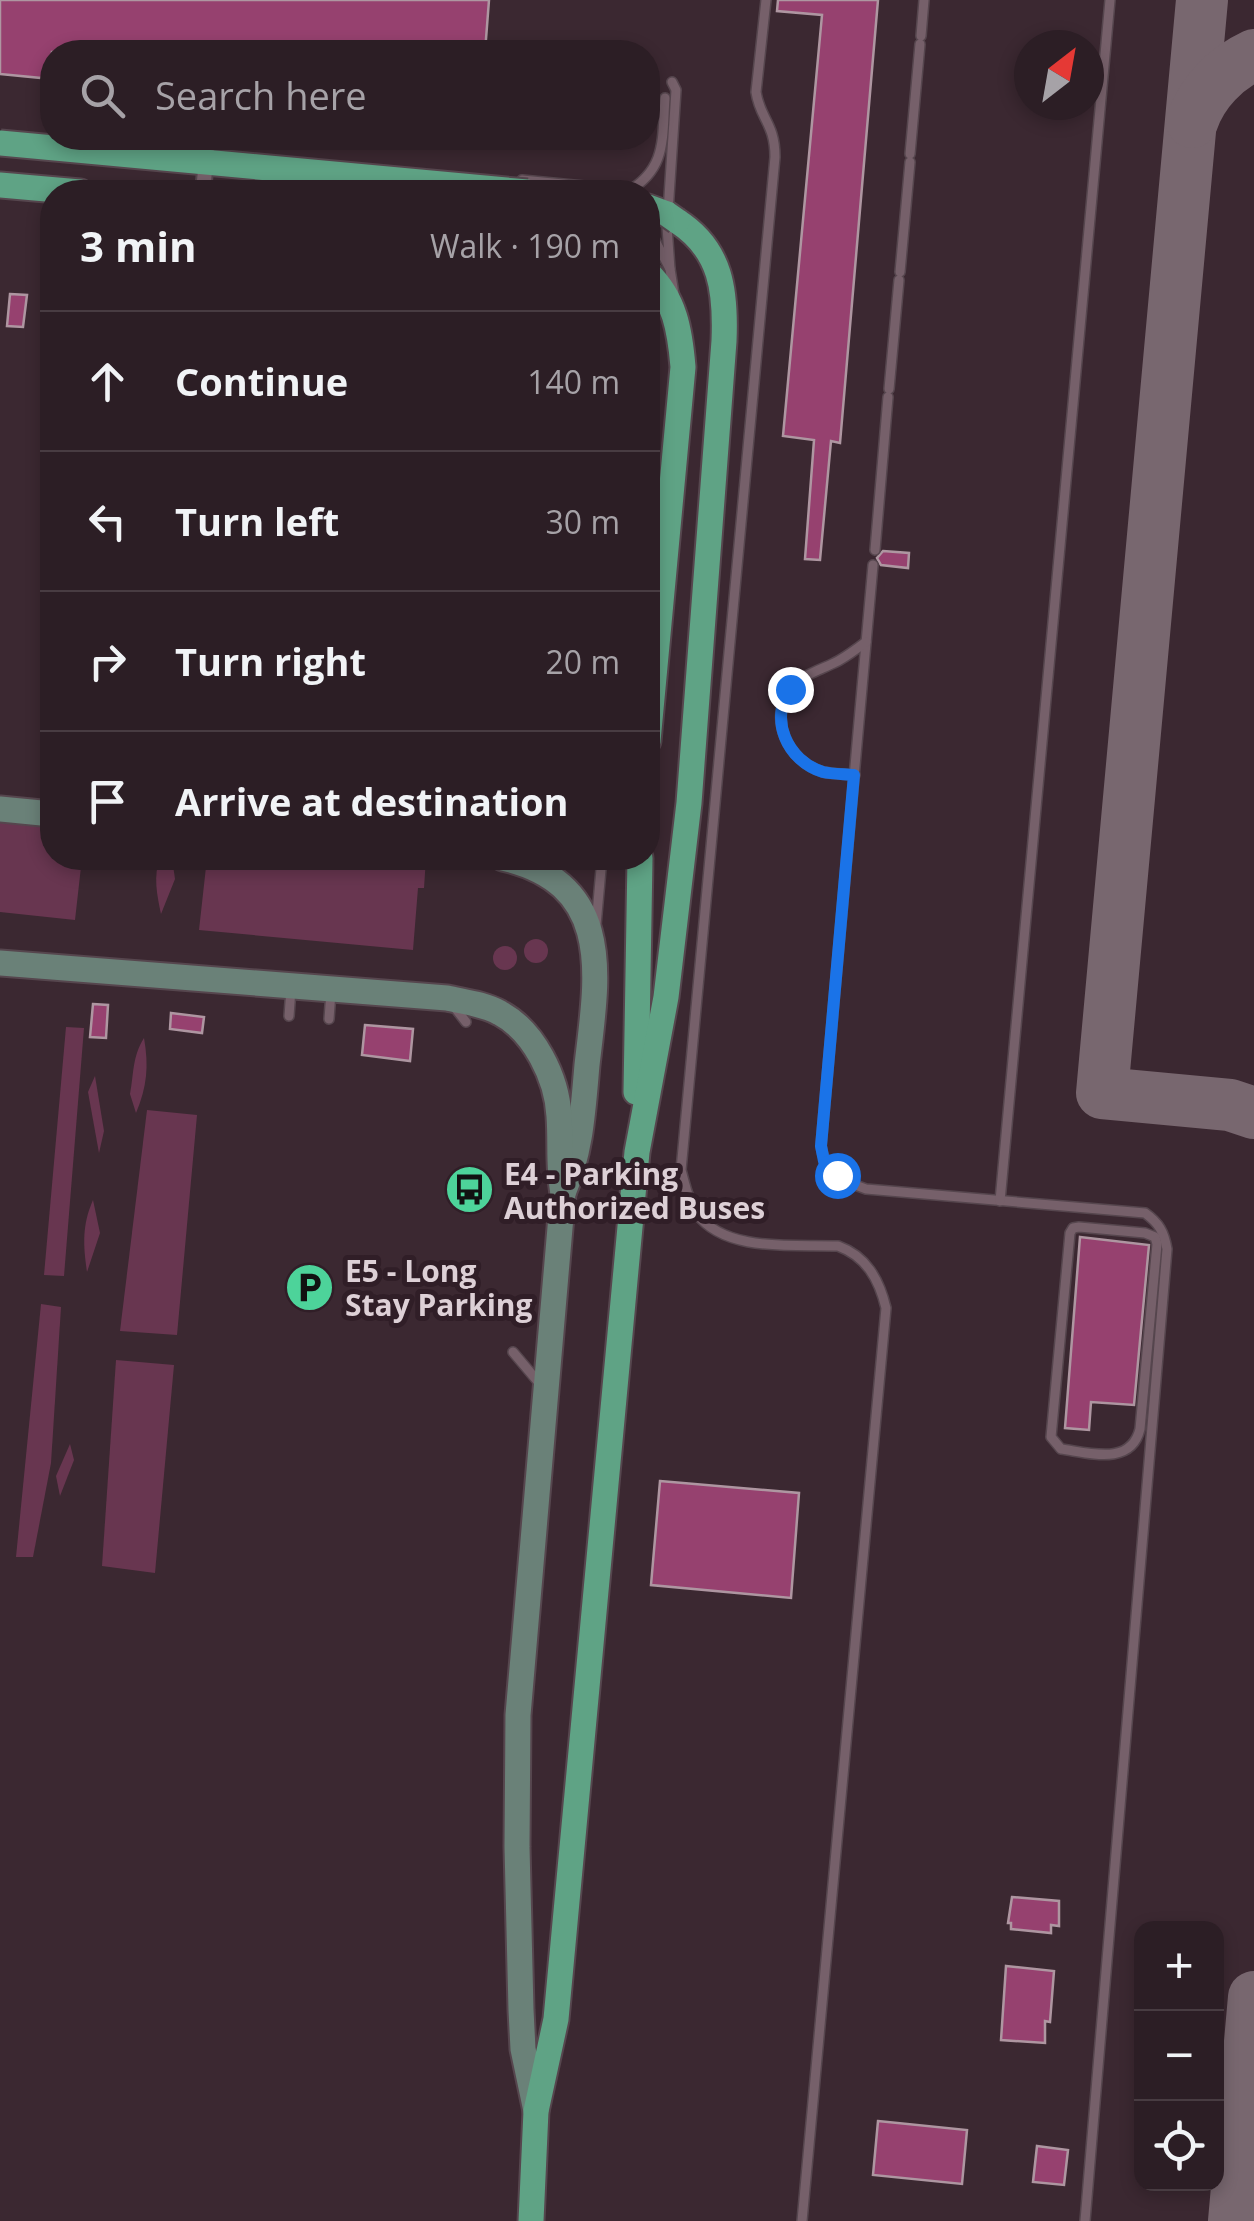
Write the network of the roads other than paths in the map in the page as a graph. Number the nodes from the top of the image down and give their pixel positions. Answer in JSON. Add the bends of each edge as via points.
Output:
{"nodes":[{"id":1,"x":766,"y":0,"type":"edge"},
{"id":2,"x":924,"y":0,"type":"edge"},
{"id":3,"x":1110,"y":0,"type":"edge"},
{"id":4,"x":672,"y":82,"type":"dead end"},
{"id":5,"x":665,"y":98,"type":"dead end"},
{"id":6,"x":0,"y":135,"type":"edge"},
{"id":7,"x":40,"y":138,"type":"edge"},
{"id":8,"x":0,"y":143,"type":"edge"},
{"id":9,"x":660,"y":144,"type":"edge"},
{"id":10,"x":40,"y":147,"type":"edge"},
{"id":11,"x":75,"y":150,"type":"edge"},
{"id":12,"x":173,"y":150,"type":"edge"},
{"id":13,"x":207,"y":150,"type":"edge"},
{"id":14,"x":659,"y":150,"type":"edge"},
{"id":15,"x":204,"y":180,"type":"edge"},
{"id":16,"x":398,"y":180,"type":"edge"},
{"id":17,"x":518,"y":180,"type":"edge"},
{"id":18,"x":643,"y":180,"type":"edge"},
{"id":19,"x":0,"y":185,"type":"edge"},
{"id":20,"x":40,"y":188,"type":"edge"},
{"id":21,"x":660,"y":213,"type":"edge"},
{"id":22,"x":660,"y":266,"type":"edge"},
{"id":23,"x":660,"y":274,"type":"edge"},
{"id":24,"x":875,"y":550,"type":"dead end"},
{"id":25,"x":874,"y":565,"type":"dead end"},
{"id":26,"x":660,"y":613,"type":"edge"},
{"id":27,"x":866,"y":642,"type":"junction"},
{"id":28,"x":854,"y":775,"type":"junction"},
{"id":29,"x":0,"y":809,"type":"edge"},
{"id":30,"x":40,"y":813,"type":"edge"},
{"id":31,"x":534,"y":870,"type":"edge"},
{"id":32,"x":601,"y":870,"type":"edge"},
{"id":33,"x":640,"y":870,"type":"edge"},
{"id":34,"x":594,"y":943,"type":"junction"},
{"id":35,"x":0,"y":963,"type":"edge"},
{"id":36,"x":291,"y":986,"type":"junction"},
{"id":37,"x":332,"y":989,"type":"junction"},
{"id":38,"x":448,"y":998,"type":"junction"},
{"id":39,"x":290,"y":1016,"type":"dead end"},
{"id":40,"x":330,"y":1019,"type":"dead end"},
{"id":41,"x":466,"y":1022,"type":"dead end"},
{"id":42,"x":637,"y":1152,"type":"junction"},
{"id":43,"x":563,"y":1193,"type":"junction"},
{"id":44,"x":1000,"y":1201,"type":"junction"},
{"id":45,"x":1148,"y":1350,"type":"junction"},
{"id":46,"x":1160,"y":1351,"type":"junction"},
{"id":47,"x":513,"y":1352,"type":"dead end"},
{"id":48,"x":545,"y":1390,"type":"junction"},
{"id":49,"x":536,"y":2111,"type":"junction"},
{"id":50,"x":531,"y":2221,"type":"edge"},
{"id":51,"x":802,"y":2221,"type":"edge"},
{"id":52,"x":1085,"y":2221,"type":"edge"}],
"edges":[{"from":1,"to":51,"type":"lane","via":[[756,92],[776,136],[776,157],[682,1170],[698,1215],[717,1230],[734,1239],[854,1252],[876,1278],[886,1308]]},
{"from":2,"to":24,"type":"lane"},
{"from":3,"to":44,"type":"lane"},
{"from":4,"to":22,"type":"lane"},
{"from":5,"to":9,"type":"lane"},
{"from":6,"to":7,"type":"lane"},
{"from":8,"to":10,"type":"main road","bridge":true},
{"from":11,"to":16,"type":"main road","bridge":true},
{"from":12,"to":17,"type":"lane"},
{"from":13,"to":15,"type":"street","bridge":true},
{"from":14,"to":18,"type":"lane"},
{"from":19,"to":20,"type":"main road"},
{"from":21,"to":42,"type":"main road","bridge":true,"via":[[706,246],[718,264],[726,306],[688,804],[666,996]]},
{"from":23,"to":26,"type":"main road","via":[[680,326],[683,367]]},
{"from":25,"to":27,"type":"lane"},
{"from":27,"to":28,"type":"lane"},
{"from":27,"to":28,"type":"lane","via":[[800,680],[779,709],[787,742],[798,755],[822,772]]},
{"from":28,"to":44,"type":"lane","via":[[824,1161],[866,1189]]},
{"from":29,"to":30,"type":"main road"},
{"from":31,"to":34,"type":"main road","via":[[584,914]]},
{"from":32,"to":34,"type":"lane"},
{"from":33,"to":42,"type":"main road"},
{"from":34,"to":43,"type":"main road","via":[[596,988],[577,1161]]},
{"from":35,"to":36,"type":"main road"},
{"from":36,"to":37,"type":"main road"},
{"from":36,"to":39,"type":"lane"},
{"from":37,"to":38,"type":"main road"},
{"from":37,"to":40,"type":"lane"},
{"from":38,"to":41,"type":"lane"},
{"from":38,"to":43,"type":"main road","via":[[503,1014],[542,1058],[558,1103]]},
{"from":42,"to":49,"type":"main road","via":[[556,2019]]},
{"from":43,"to":48,"type":"main road"},
{"from":44,"to":46,"type":"lane","via":[[1145,1213],[1156,1221],[1167,1249]]},
{"from":45,"to":45,"type":"lane","via":[[1134,1445],[1118,1454],[1054,1444],[1072,1228],[1155,1237]]},
{"from":45,"to":46,"type":"lane"},
{"from":46,"to":52,"type":"lane"},
{"from":47,"to":48,"type":"lane"},
{"from":48,"to":49,"type":"main road","via":[[516,1847],[523,2049]]},
{"from":49,"to":50,"type":"main road"}]}
